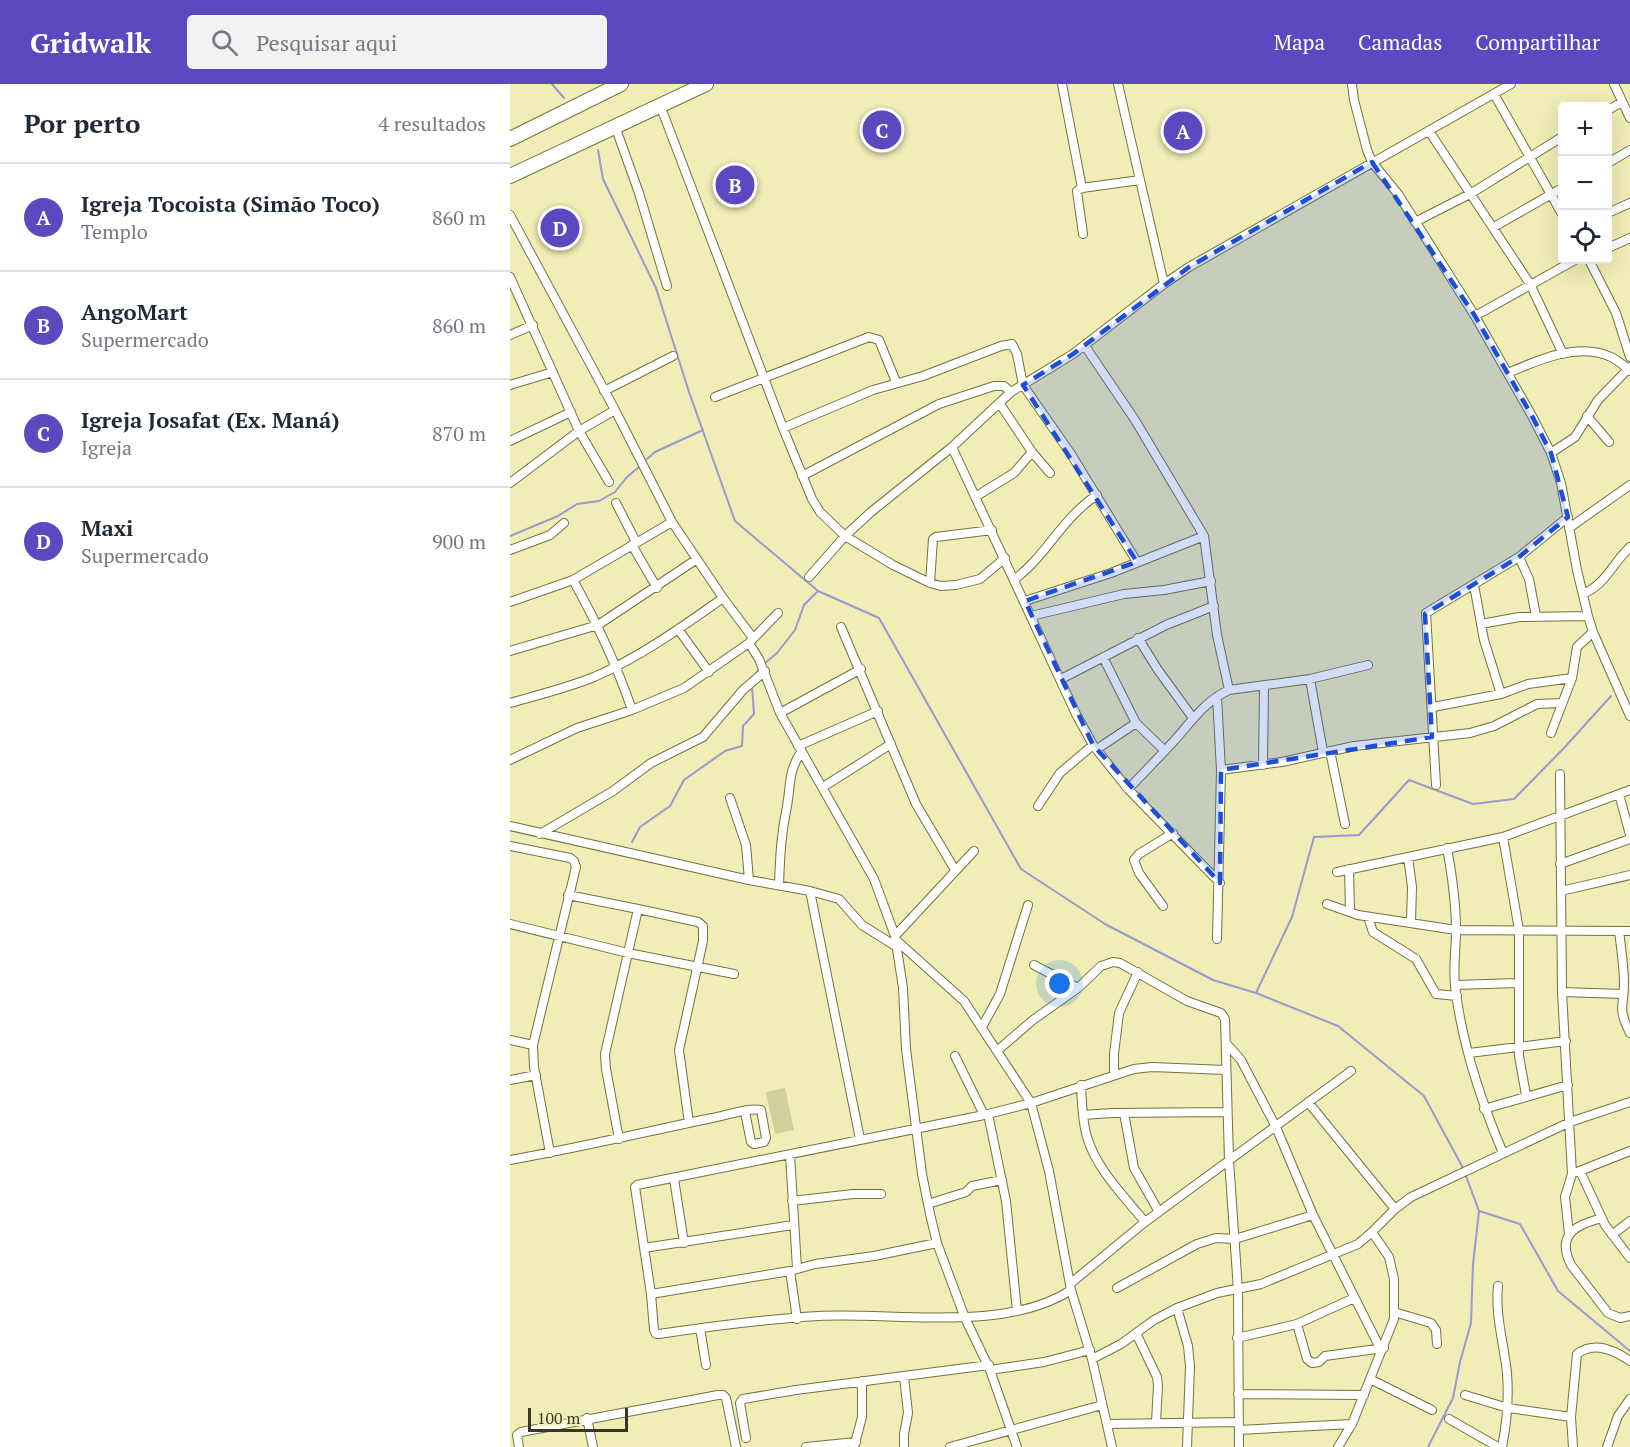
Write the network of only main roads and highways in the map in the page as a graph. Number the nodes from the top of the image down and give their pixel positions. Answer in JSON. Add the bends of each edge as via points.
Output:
{"nodes":[{"id":1,"x":621,"y":84,"type":"edge"},
{"id":2,"x":673,"y":84,"type":"edge"},
{"id":3,"x":706,"y":84,"type":"edge"},
{"id":4,"x":602,"y":88,"type":"edge"},
{"id":5,"x":663,"y":104,"type":"junction"},
{"id":6,"x":510,"y":139,"type":"edge"},
{"id":7,"x":510,"y":176,"type":"edge"}],
"edges":[{"from":1,"to":4,"type":"highway"},
{"from":2,"to":5,"type":"highway"},
{"from":3,"to":5,"type":"highway"},
{"from":4,"to":6,"type":"highway","via":[[578,105]]},
{"from":5,"to":7,"type":"highway"}]}
